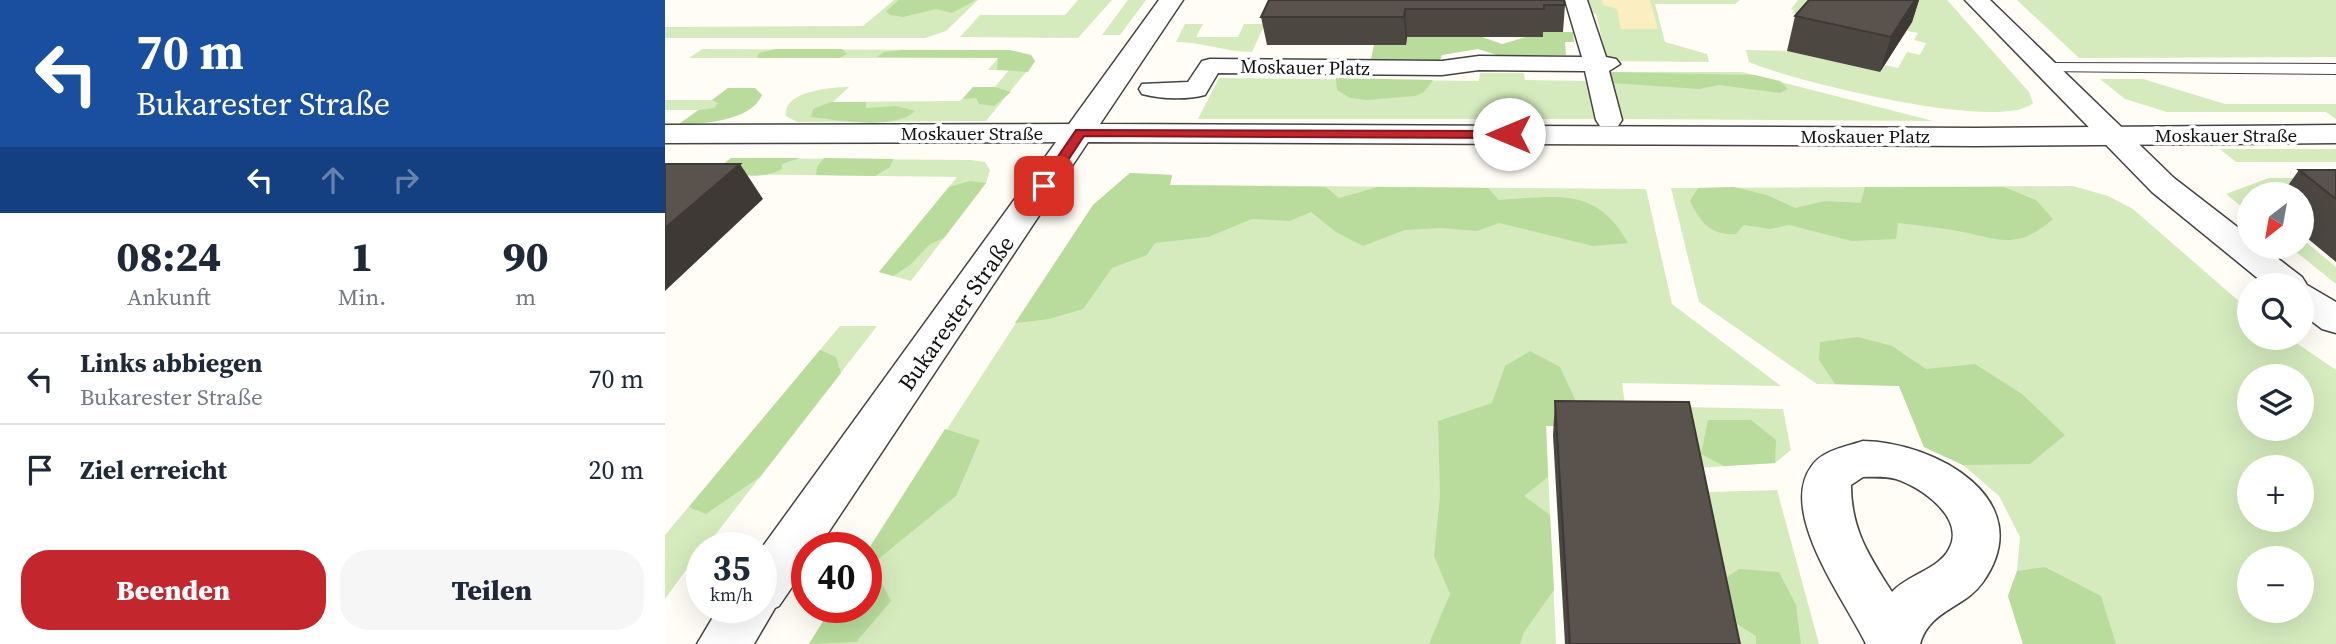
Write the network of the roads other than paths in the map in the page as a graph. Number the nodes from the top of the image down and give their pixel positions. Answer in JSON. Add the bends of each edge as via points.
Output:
{"nodes":[{"id":1,"x":1171,"y":0,"type":"edge"},
{"id":2,"x":1576,"y":0,"type":"edge"},
{"id":3,"x":1977,"y":0,"type":"edge"},
{"id":4,"x":1602,"y":64,"type":"junction"},
{"id":5,"x":2046,"y":68,"type":"junction"},
{"id":6,"x":2336,"y":69,"type":"edge"},
{"id":7,"x":1151,"y":89,"type":"dead end"},
{"id":8,"x":1612,"y":127,"type":"junction"},
{"id":9,"x":1080,"y":133,"type":"junction"},
{"id":10,"x":665,"y":134,"type":"edge"},
{"id":11,"x":2336,"y":134,"type":"edge"},
{"id":12,"x":2115,"y":136,"type":"junction"},
{"id":13,"x":2274,"y":273,"type":"edge"},
{"id":14,"x":2314,"y":304,"type":"edge"},
{"id":15,"x":2336,"y":320,"type":"edge"},
{"id":16,"x":777,"y":567,"type":"edge"},
{"id":17,"x":738,"y":623,"type":"edge"},
{"id":18,"x":724,"y":644,"type":"edge"}],
"edges":[{"from":1,"to":9,"type":"street","name":"Bukarester Straße"},
{"from":2,"to":4,"type":"street"},
{"from":3,"to":5,"type":"street"},
{"from":4,"to":7,"type":"street","name":"Moskauer Platz","via":[[1210,66],[1191,101]]},
{"from":4,"to":8,"type":"street"},
{"from":5,"to":6,"type":"lane"},
{"from":5,"to":12,"type":"street"},
{"from":8,"to":9,"type":"street","name":"Moskauer Straße"},
{"from":8,"to":12,"type":"street","name":"Moskauer Platz"},
{"from":9,"to":10,"type":"street","name":"Moskauer Straße"},
{"from":9,"to":16,"type":"street","name":"Bukarester Straße"},
{"from":11,"to":12,"type":"street","name":"Moskauer Straße"},
{"from":12,"to":13,"type":"street","via":[[2162,185]]},
{"from":14,"to":15,"type":"street"},
{"from":17,"to":18,"type":"street"}]}
